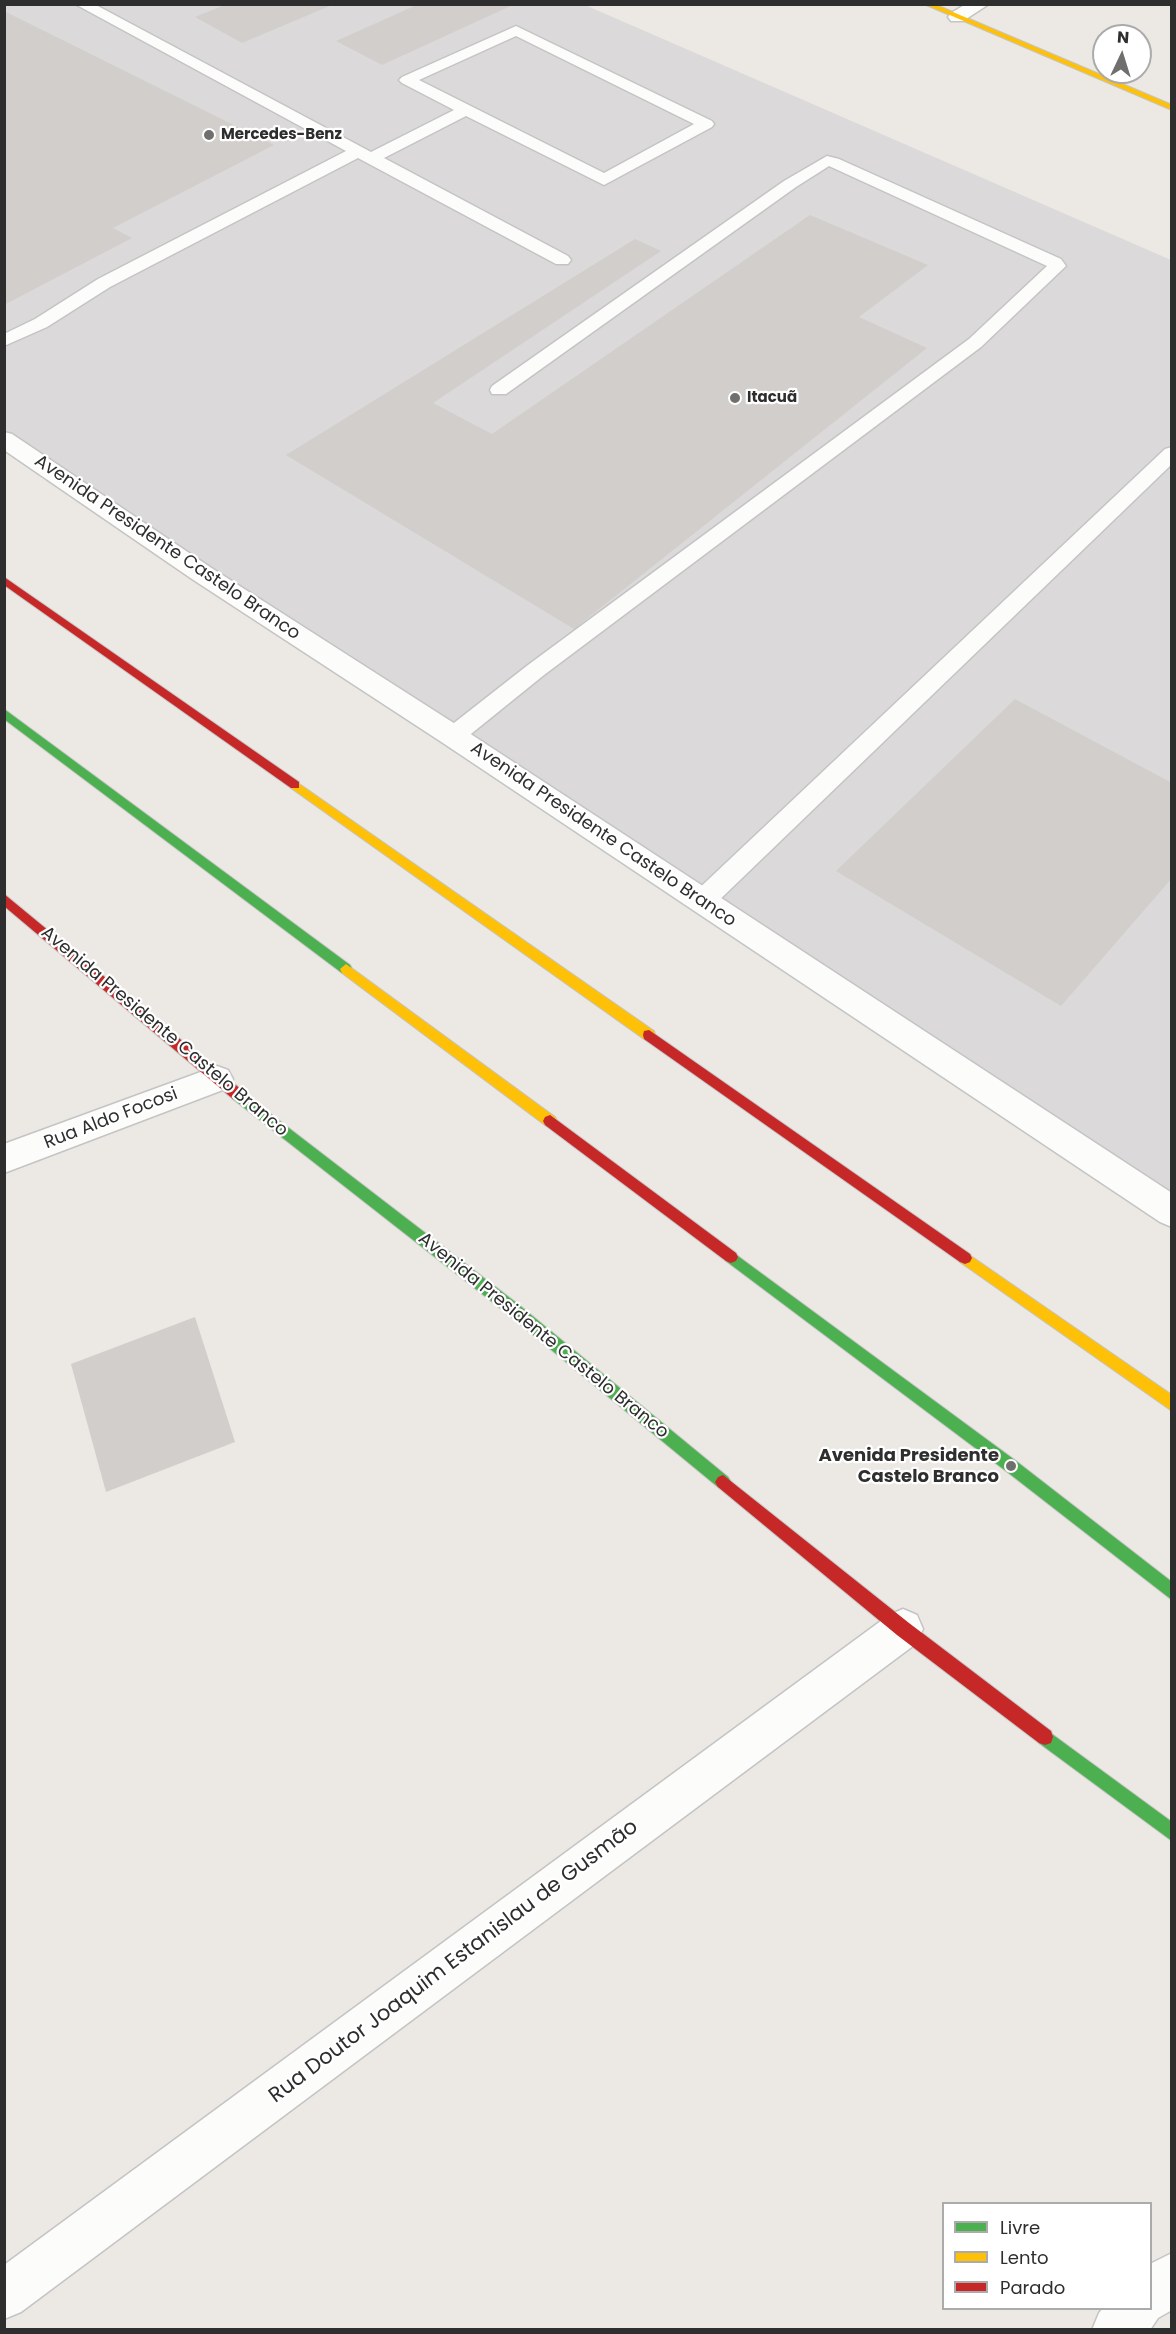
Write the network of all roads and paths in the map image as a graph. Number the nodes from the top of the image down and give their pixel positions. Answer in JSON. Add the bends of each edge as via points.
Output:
{"nodes":[{"id":1,"x":81,"y":4,"type":"edge"},
{"id":2,"x":927,"y":4,"type":"edge"},
{"id":3,"x":980,"y":4,"type":"edge"},
{"id":4,"x":957,"y":17,"type":"junction"},
{"id":5,"x":1172,"y":108,"type":"edge"},
{"id":6,"x":465,"y":110,"type":"junction"},
{"id":7,"x":365,"y":154,"type":"junction"},
{"id":8,"x":562,"y":260,"type":"dead end"},
{"id":9,"x":4,"y":341,"type":"edge"},
{"id":10,"x":499,"y":390,"type":"dead end"},
{"id":11,"x":4,"y":439,"type":"edge"},
{"id":12,"x":1172,"y":453,"type":"edge"},
{"id":13,"x":4,"y":580,"type":"edge"},
{"id":14,"x":4,"y":713,"type":"edge"},
{"id":15,"x":453,"y":736,"type":"junction"},
{"id":16,"x":4,"y":899,"type":"edge"},
{"id":17,"x":702,"y":901,"type":"junction"},
{"id":18,"x":217,"y":1079,"type":"junction"},
{"id":19,"x":4,"y":1159,"type":"edge"},
{"id":20,"x":1172,"y":1212,"type":"edge"},
{"id":21,"x":1172,"y":1404,"type":"edge"},
{"id":22,"x":1172,"y":1592,"type":"edge"},
{"id":23,"x":903,"y":1629,"type":"junction"},
{"id":24,"x":1172,"y":1833,"type":"edge"},
{"id":25,"x":1172,"y":2277,"type":"edge"},
{"id":26,"x":4,"y":2295,"type":"edge"},
{"id":27,"x":1152,"y":2295,"type":"edge"},
{"id":28,"x":1136,"y":2310,"type":"edge"},
{"id":29,"x":1116,"y":2330,"type":"edge"}],
"edges":[{"from":1,"to":7,"type":"lane"},
{"from":2,"to":4,"type":"main road"},
{"from":3,"to":4,"type":"street"},
{"from":4,"to":5,"type":"main road"},
{"from":6,"to":6,"type":"lane","via":[[604,180],[706,124],[516,30],[407,80]]},
{"from":6,"to":7,"type":"lane"},
{"from":7,"to":8,"type":"lane"},
{"from":7,"to":9,"type":"lane","via":[[104,283]]},
{"from":10,"to":15,"type":"lane","via":[[827,161],[1057,266],[975,343]]},
{"from":11,"to":15,"type":"street","name":"Avenida Presidente Castelo Branco","via":[[201,573]]},
{"from":12,"to":17,"type":"lane"},
{"from":13,"to":21,"type":"main road"},
{"from":14,"to":22,"type":"main road","via":[[1002,1459]]},
{"from":15,"to":17,"type":"street","name":"Avenida Presidente Castelo Branco"},
{"from":16,"to":18,"type":"main road","name":"Avenida Presidente Castelo Branco"},
{"from":17,"to":20,"type":"street","name":"Avenida Presidente Castelo Branco"},
{"from":18,"to":19,"type":"street","name":"Rua Aldo Focosi"},
{"from":18,"to":23,"type":"main road","name":"Avenida Presidente Castelo Branco","via":[[514,1310]]},
{"from":23,"to":24,"type":"main road","name":"Avenida Presidente Castelo Branco"},
{"from":23,"to":26,"type":"street","name":"Rua Doutor Joaquim Estanislau de Gusmão"},
{"from":25,"to":27,"type":"street"},
{"from":28,"to":29,"type":"street"}]}
